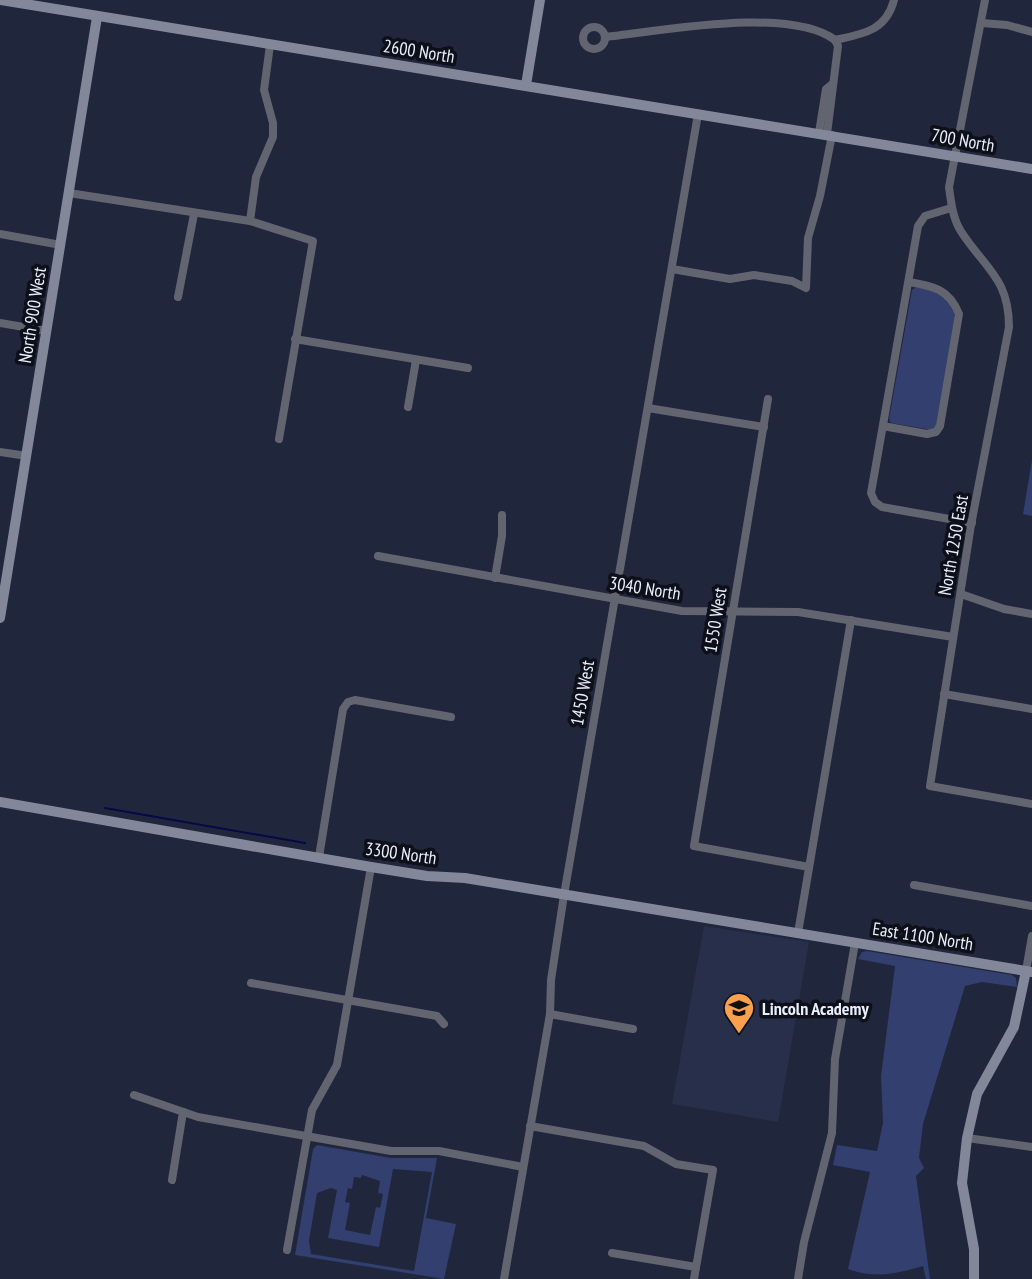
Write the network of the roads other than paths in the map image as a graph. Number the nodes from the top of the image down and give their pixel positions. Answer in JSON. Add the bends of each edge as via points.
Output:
{"nodes":[{"id":1,"x":1,"y":0,"type":"edge"},
{"id":2,"x":540,"y":0,"type":"edge"},
{"id":3,"x":894,"y":0,"type":"edge"},
{"id":4,"x":985,"y":0,"type":"edge"},
{"id":5,"x":34,"y":3,"type":"edge"},
{"id":6,"x":97,"y":17,"type":"junction"},
{"id":7,"x":982,"y":23,"type":"junction"},
{"id":8,"x":1032,"y":32,"type":"edge"},
{"id":9,"x":605,"y":37,"type":"dead end"},
{"id":10,"x":835,"y":40,"type":"junction"},
{"id":11,"x":270,"y":45,"type":"junction"},
{"id":12,"x":526,"y":85,"type":"junction"},
{"id":13,"x":698,"y":114,"type":"junction"},
{"id":14,"x":826,"y":134,"type":"junction"},
{"id":15,"x":957,"y":156,"type":"junction"},
{"id":16,"x":1032,"y":169,"type":"edge"},
{"id":17,"x":69,"y":193,"type":"junction"},
{"id":18,"x":951,"y":208,"type":"junction"},
{"id":19,"x":194,"y":214,"type":"junction"},
{"id":20,"x":250,"y":221,"type":"junction"},
{"id":21,"x":0,"y":234,"type":"edge"},
{"id":22,"x":61,"y":245,"type":"junction"},
{"id":23,"x":672,"y":269,"type":"junction"},
{"id":24,"x":909,"y":282,"type":"junction"},
{"id":25,"x":178,"y":297,"type":"dead end"},
{"id":26,"x":0,"y":323,"type":"edge"},
{"id":27,"x":47,"y":331,"type":"junction"},
{"id":28,"x":295,"y":339,"type":"junction"},
{"id":29,"x":416,"y":360,"type":"junction"},
{"id":30,"x":468,"y":368,"type":"dead end"},
{"id":31,"x":768,"y":399,"type":"dead end"},
{"id":32,"x":408,"y":407,"type":"dead end"},
{"id":33,"x":648,"y":408,"type":"junction"},
{"id":34,"x":883,"y":426,"type":"junction"},
{"id":35,"x":764,"y":427,"type":"junction"},
{"id":36,"x":279,"y":439,"type":"dead end"},
{"id":37,"x":0,"y":452,"type":"edge"},
{"id":38,"x":27,"y":456,"type":"junction"},
{"id":39,"x":502,"y":515,"type":"dead end"},
{"id":40,"x":972,"y":523,"type":"junction"},
{"id":41,"x":377,"y":556,"type":"dead end"},
{"id":42,"x":495,"y":578,"type":"junction"},
{"id":43,"x":961,"y":594,"type":"junction"},
{"id":44,"x":614,"y":600,"type":"junction"},
{"id":45,"x":732,"y":611,"type":"junction"},
{"id":46,"x":1032,"y":614,"type":"edge"},
{"id":47,"x":0,"y":618,"type":"edge"},
{"id":48,"x":850,"y":620,"type":"junction"},
{"id":49,"x":953,"y":637,"type":"junction"},
{"id":50,"x":944,"y":694,"type":"junction"},
{"id":51,"x":1032,"y":709,"type":"edge"},
{"id":52,"x":452,"y":717,"type":"dead end"},
{"id":53,"x":0,"y":802,"type":"edge"},
{"id":54,"x":1032,"y":804,"type":"edge"},
{"id":55,"x":319,"y":857,"type":"junction"},
{"id":56,"x":371,"y":867,"type":"junction"},
{"id":57,"x":809,"y":867,"type":"junction"},
{"id":58,"x":914,"y":885,"type":"dead end"},
{"id":59,"x":564,"y":895,"type":"junction"},
{"id":60,"x":1032,"y":906,"type":"edge"},
{"id":61,"x":803,"y":934,"type":"junction"},
{"id":62,"x":1032,"y":936,"type":"edge"},
{"id":63,"x":855,"y":943,"type":"junction"},
{"id":64,"x":1029,"y":971,"type":"edge"},
{"id":65,"x":251,"y":983,"type":"dead end"},
{"id":66,"x":349,"y":1001,"type":"junction"},
{"id":67,"x":550,"y":1014,"type":"junction"},
{"id":68,"x":444,"y":1024,"type":"dead end"},
{"id":69,"x":633,"y":1028,"type":"dead end"},
{"id":70,"x":134,"y":1095,"type":"dead end"},
{"id":71,"x":183,"y":1112,"type":"junction"},
{"id":72,"x":530,"y":1126,"type":"junction"},
{"id":73,"x":307,"y":1136,"type":"junction"},
{"id":74,"x":967,"y":1138,"type":"junction"},
{"id":75,"x":1032,"y":1147,"type":"edge"},
{"id":76,"x":523,"y":1167,"type":"junction"},
{"id":77,"x":172,"y":1180,"type":"dead end"},
{"id":78,"x":287,"y":1250,"type":"dead end"},
{"id":79,"x":612,"y":1253,"type":"dead end"},
{"id":80,"x":696,"y":1267,"type":"junction"},
{"id":81,"x":503,"y":1279,"type":"edge"},
{"id":82,"x":694,"y":1279,"type":"edge"},
{"id":83,"x":799,"y":1279,"type":"edge"},
{"id":84,"x":974,"y":1279,"type":"edge"}],
"edges":[{"from":1,"to":5,"type":"street","name":"2600 North"},
{"from":2,"to":12,"type":"street"},
{"from":3,"to":10,"type":"street","via":[[882,25]]},
{"from":4,"to":7,"type":"street"},
{"from":5,"to":6,"type":"street","name":"2600 North"},
{"from":6,"to":11,"type":"street","name":"2600 North"},
{"from":6,"to":17,"type":"street","name":"North 900 West"},
{"from":7,"to":8,"type":"street"},
{"from":7,"to":15,"type":"street"},
{"from":9,"to":10,"type":"street","via":[[743,22],[818,30]]},
{"from":10,"to":14,"type":"street","via":[[838,46],[831,85],[826,89]]},
{"from":11,"to":12,"type":"street","name":"2600 North"},
{"from":11,"to":20,"type":"street","via":[[264,90],[273,136],[256,177]]},
{"from":12,"to":13,"type":"street","name":"2600 North"},
{"from":13,"to":14,"type":"street","name":"2600 North"},
{"from":13,"to":23,"type":"street","name":"1450 West"},
{"from":14,"to":15,"type":"street","name":"700 North"},
{"from":14,"to":23,"type":"street","via":[[820,197],[808,237],[806,288],[754,275],[730,279]]},
{"from":15,"to":16,"type":"street","name":"700 North"},
{"from":15,"to":18,"type":"street","via":[[951,168]]},
{"from":17,"to":19,"type":"street"},
{"from":17,"to":22,"type":"street","name":"North 900 West"},
{"from":18,"to":24,"type":"street","via":[[925,216],[918,226]]},
{"from":18,"to":40,"type":"street","name":"North 1250 East","via":[[961,233],[1000,280],[1010,310]]},
{"from":19,"to":20,"type":"street"},
{"from":19,"to":25,"type":"street"},
{"from":20,"to":28,"type":"street","via":[[313,242]]},
{"from":21,"to":22,"type":"street"},
{"from":22,"to":27,"type":"street","name":"North 900 West"},
{"from":23,"to":33,"type":"street","name":"1450 West"},
{"from":24,"to":34,"type":"street"},
{"from":24,"to":34,"type":"street","via":[[937,287],[953,299],[959,314],[940,426],[926,434]]},
{"from":26,"to":27,"type":"street"},
{"from":27,"to":38,"type":"street","name":"North 900 West"},
{"from":28,"to":29,"type":"street"},
{"from":28,"to":36,"type":"street"},
{"from":29,"to":30,"type":"street"},
{"from":29,"to":32,"type":"street"},
{"from":31,"to":35,"type":"street","name":"1550 West"},
{"from":33,"to":35,"type":"street"},
{"from":33,"to":44,"type":"street","name":"1450 West"},
{"from":34,"to":40,"type":"street","via":[[872,493],[875,502]]},
{"from":35,"to":45,"type":"street","name":"1550 West"},
{"from":37,"to":38,"type":"street"},
{"from":38,"to":47,"type":"street","name":"North 900 West"},
{"from":39,"to":42,"type":"street"},
{"from":40,"to":43,"type":"street","name":"North 1250 East"},
{"from":41,"to":42,"type":"street","name":"3040 North"},
{"from":42,"to":44,"type":"street","name":"3040 North"},
{"from":43,"to":46,"type":"street"},
{"from":43,"to":49,"type":"street","name":"North 1250 East"},
{"from":44,"to":45,"type":"street","name":"3040 North","via":[[682,611]]},
{"from":44,"to":59,"type":"street","name":"1450 West"},
{"from":45,"to":48,"type":"street","name":"3040 North","via":[[798,612]]},
{"from":45,"to":57,"type":"street","name":"1550 West","via":[[694,846]]},
{"from":48,"to":49,"type":"street","name":"3040 North"},
{"from":48,"to":57,"type":"street"},
{"from":49,"to":50,"type":"street","name":"North 1250 East"},
{"from":50,"to":51,"type":"street"},
{"from":50,"to":54,"type":"street","name":"North 1250 East","via":[[930,786]]},
{"from":52,"to":55,"type":"street","via":[[348,702],[343,709]]},
{"from":53,"to":55,"type":"street","name":"3300 North"},
{"from":55,"to":56,"type":"street","name":"3300 North"},
{"from":56,"to":59,"type":"street","name":"3300 North"},
{"from":56,"to":66,"type":"street"},
{"from":57,"to":61,"type":"street"},
{"from":58,"to":60,"type":"street"},
{"from":59,"to":61,"type":"street","name":"3300 North"},
{"from":59,"to":67,"type":"street","name":"1450 West"},
{"from":61,"to":63,"type":"street","name":"East 1100 North"},
{"from":62,"to":64,"type":"street"},
{"from":63,"to":64,"type":"street","name":"East 1100 North"},
{"from":63,"to":83,"type":"street","via":[[835,1059],[832,1133]]},
{"from":64,"to":74,"type":"street","via":[[1016,1020],[977,1094]]},
{"from":65,"to":66,"type":"street"},
{"from":66,"to":68,"type":"street","via":[[437,1016]]},
{"from":66,"to":73,"type":"street","via":[[337,1065],[312,1110]]},
{"from":67,"to":69,"type":"street"},
{"from":67,"to":72,"type":"street","name":"1450 West"},
{"from":70,"to":71,"type":"street"},
{"from":71,"to":73,"type":"street"},
{"from":71,"to":77,"type":"street"},
{"from":72,"to":76,"type":"street","name":"1450 West"},
{"from":72,"to":80,"type":"street","via":[[644,1146],[676,1164],[713,1170]]},
{"from":73,"to":76,"type":"street","via":[[391,1151],[439,1151]]},
{"from":73,"to":78,"type":"street"},
{"from":74,"to":75,"type":"street"},
{"from":74,"to":84,"type":"street","via":[[962,1183],[974,1249]]},
{"from":76,"to":81,"type":"street","name":"1450 West"},
{"from":79,"to":80,"type":"street"},
{"from":80,"to":82,"type":"street"}]}
